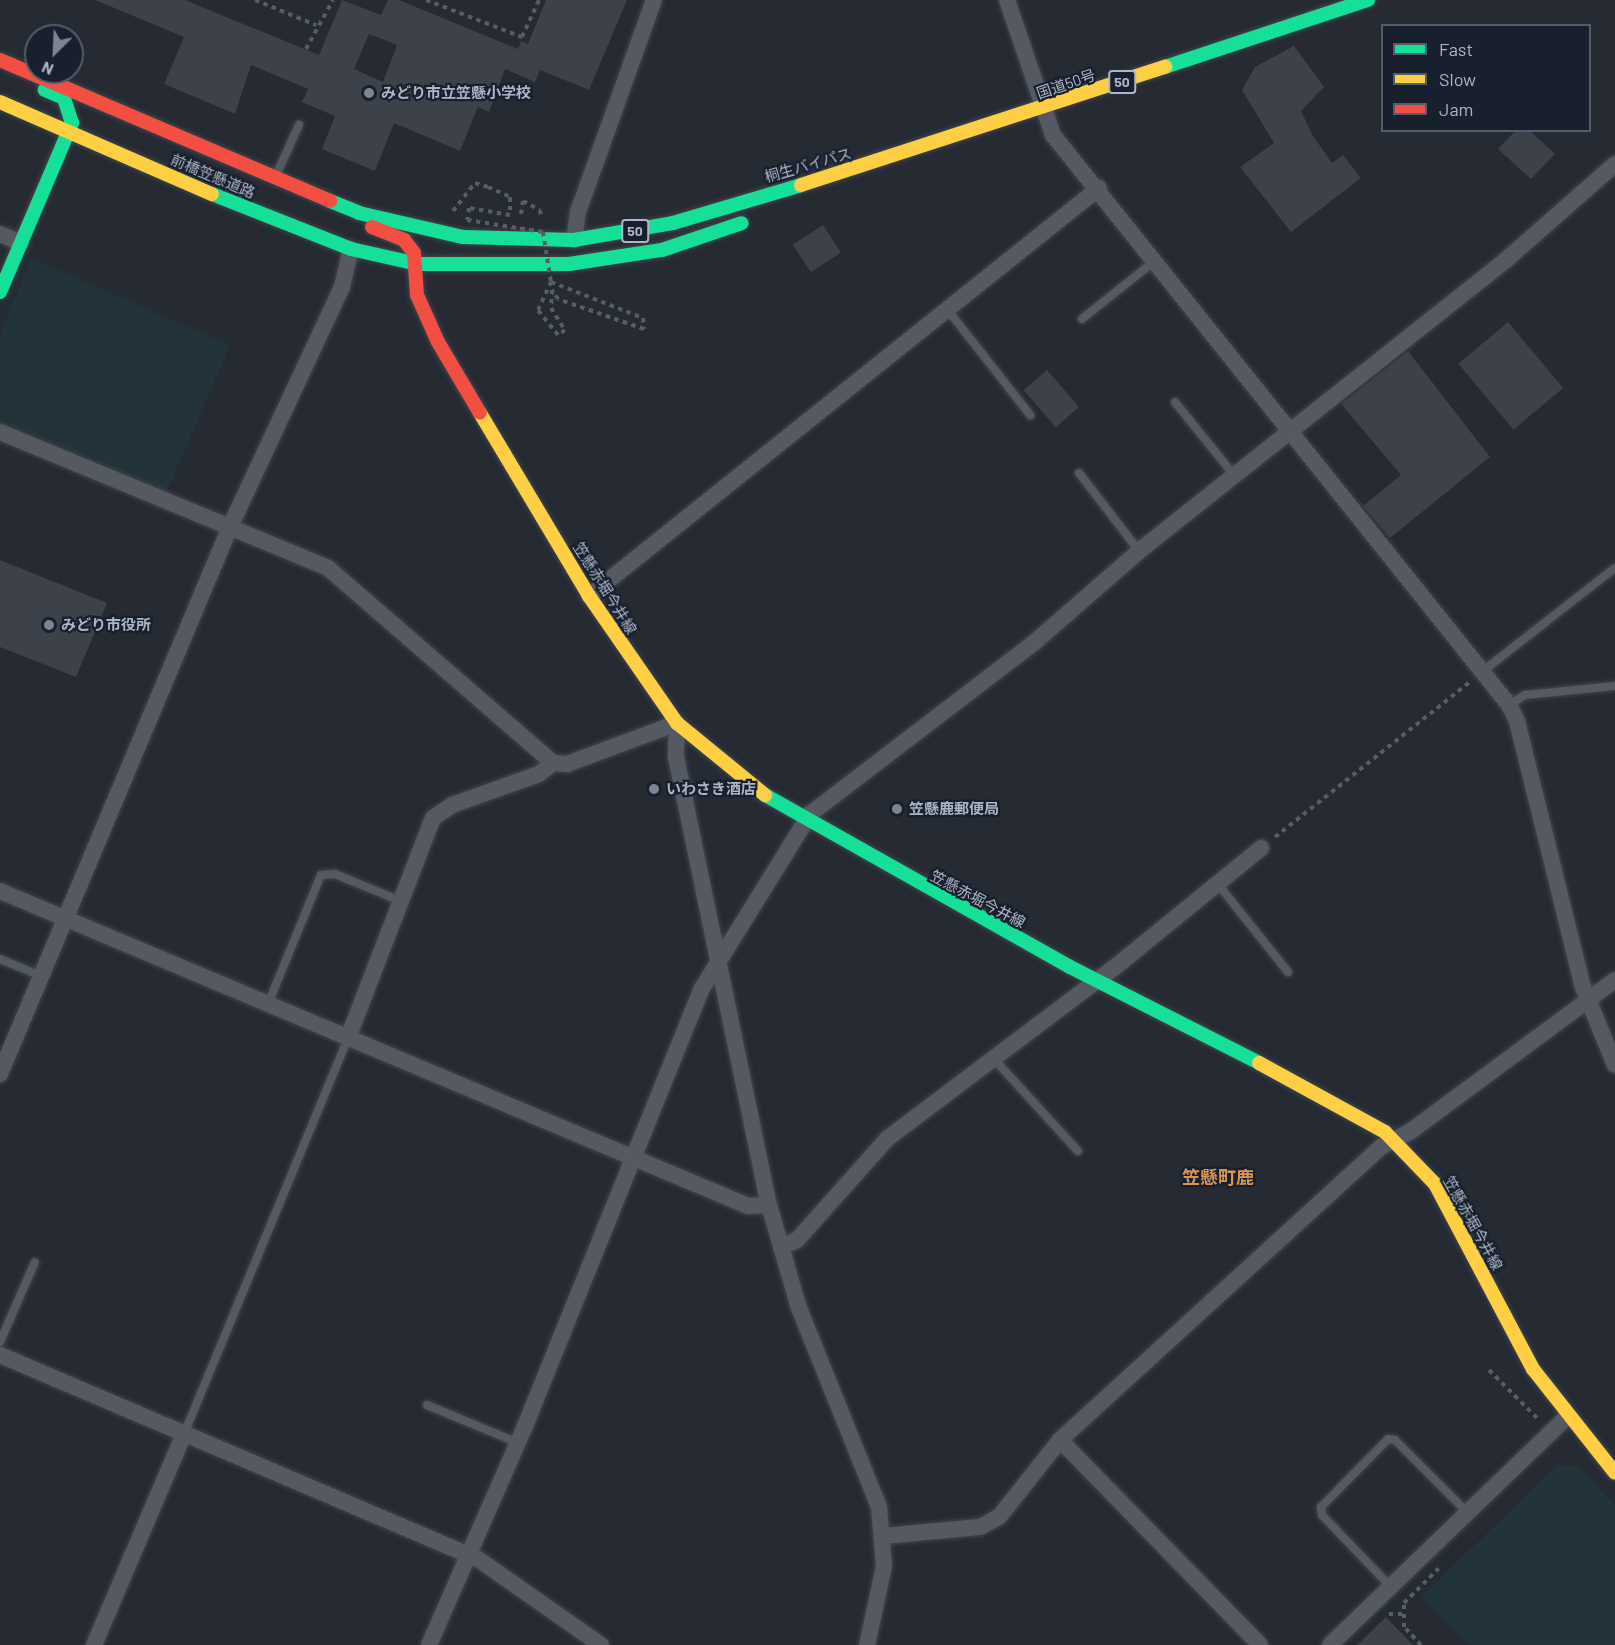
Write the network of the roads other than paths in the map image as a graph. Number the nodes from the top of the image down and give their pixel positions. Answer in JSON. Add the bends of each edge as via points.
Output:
{"nodes":[{"id":1,"x":654,"y":0,"type":"edge"},
{"id":2,"x":1007,"y":0,"type":"edge"},
{"id":3,"x":1368,"y":0,"type":"edge"},
{"id":4,"x":0,"y":60,"type":"edge"},
{"id":5,"x":0,"y":70,"type":"edge"},
{"id":6,"x":0,"y":102,"type":"edge"},
{"id":7,"x":1043,"y":109,"type":"junction"},
{"id":8,"x":149,"y":124,"type":"junction"},
{"id":9,"x":298,"y":125,"type":"dead end"},
{"id":10,"x":69,"y":131,"type":"junction"},
{"id":11,"x":876,"y":163,"type":"junction"},
{"id":12,"x":1615,"y":164,"type":"edge"},
{"id":13,"x":274,"y":180,"type":"junction"},
{"id":14,"x":1099,"y":188,"type":"junction"},
{"id":15,"x":782,"y":207,"type":"dead end"},
{"id":16,"x":752,"y":219,"type":"dead end"},
{"id":17,"x":386,"y":221,"type":"joint"},
{"id":18,"x":0,"y":234,"type":"edge"},
{"id":19,"x":463,"y":237,"type":"junction"},
{"id":20,"x":574,"y":240,"type":"junction"},
{"id":21,"x":21,"y":243,"type":"junction"},
{"id":22,"x":351,"y":249,"type":"junction"},
{"id":23,"x":1156,"y":260,"type":"junction"},
{"id":24,"x":418,"y":264,"type":"junction"},
{"id":25,"x":0,"y":292,"type":"edge"},
{"id":26,"x":947,"y":309,"type":"junction"},
{"id":27,"x":1082,"y":319,"type":"dead end"},
{"id":28,"x":1175,"y":402,"type":"dead end"},
{"id":29,"x":1030,"y":415,"type":"dead end"},
{"id":30,"x":1292,"y":429,"type":"junction"},
{"id":31,"x":0,"y":432,"type":"edge"},
{"id":32,"x":1079,"y":473,"type":"dead end"},
{"id":33,"x":1234,"y":475,"type":"junction"},
{"id":34,"x":230,"y":527,"type":"junction"},
{"id":35,"x":1139,"y":551,"type":"junction"},
{"id":36,"x":1615,"y":568,"type":"edge"},
{"id":37,"x":589,"y":596,"type":"junction"},
{"id":38,"x":1483,"y":672,"type":"junction"},
{"id":39,"x":1615,"y":686,"type":"edge"},
{"id":40,"x":1509,"y":705,"type":"junction"},
{"id":41,"x":677,"y":723,"type":"junction"},
{"id":42,"x":553,"y":763,"type":"junction"},
{"id":43,"x":805,"y":820,"type":"junction"},
{"id":44,"x":1261,"y":848,"type":"road end"},
{"id":45,"x":1217,"y":883,"type":"junction"},
{"id":46,"x":0,"y":891,"type":"edge"},
{"id":47,"x":398,"y":900,"type":"junction"},
{"id":48,"x":65,"y":919,"type":"junction"},
{"id":49,"x":0,"y":959,"type":"edge"},
{"id":50,"x":716,"y":960,"type":"junction"},
{"id":51,"x":1288,"y":972,"type":"dead end"},
{"id":52,"x":40,"y":976,"type":"junction"},
{"id":53,"x":1615,"y":980,"type":"edge"},
{"id":54,"x":1095,"y":981,"type":"junction"},
{"id":55,"x":1587,"y":1001,"type":"junction"},
{"id":56,"x":268,"y":1004,"type":"junction"},
{"id":57,"x":348,"y":1038,"type":"junction"},
{"id":58,"x":993,"y":1058,"type":"junction"},
{"id":59,"x":1615,"y":1065,"type":"edge"},
{"id":60,"x":0,"y":1074,"type":"edge"},
{"id":61,"x":1395,"y":1140,"type":"junction"},
{"id":62,"x":1078,"y":1151,"type":"dead end"},
{"id":63,"x":633,"y":1157,"type":"junction"},
{"id":64,"x":769,"y":1205,"type":"junction"},
{"id":65,"x":781,"y":1247,"type":"junction"},
{"id":66,"x":35,"y":1262,"type":"dead end"},
{"id":67,"x":0,"y":1342,"type":"edge"},
{"id":68,"x":0,"y":1355,"type":"edge"},
{"id":69,"x":427,"y":1405,"type":"dead end"},
{"id":70,"x":1567,"y":1417,"type":"junction"},
{"id":71,"x":183,"y":1434,"type":"junction"},
{"id":72,"x":1060,"y":1440,"type":"junction"},
{"id":73,"x":516,"y":1442,"type":"junction"},
{"id":74,"x":1615,"y":1473,"type":"edge"},
{"id":75,"x":1467,"y":1513,"type":"junction"},
{"id":76,"x":884,"y":1536,"type":"junction"},
{"id":77,"x":467,"y":1554,"type":"junction"},
{"id":78,"x":1390,"y":1586,"type":"junction"},
{"id":79,"x":94,"y":1645,"type":"edge"},
{"id":80,"x":429,"y":1645,"type":"edge"},
{"id":81,"x":602,"y":1645,"type":"edge"},
{"id":82,"x":867,"y":1645,"type":"edge"},
{"id":83,"x":1260,"y":1645,"type":"edge"},
{"id":84,"x":1330,"y":1645,"type":"edge"}],
"edges":[{"from":1,"to":20,"type":"street","via":[[578,212]]},
{"from":2,"to":7,"type":"street"},
{"from":3,"to":7,"type":"main road","name":"国道50号","number":"50"},
{"from":4,"to":8,"type":"main road","name":"前橋笠懸道路","number":"50"},
{"from":5,"to":10,"type":"main road","via":[[64,98],[73,116]]},
{"from":6,"to":10,"type":"main road","name":"前橋笠懸道路","number":"50"},
{"from":7,"to":11,"type":"main road","name":"国道50号","number":"50"},
{"from":7,"to":14,"type":"street","via":[[1053,135]]},
{"from":8,"to":13,"type":"main road","name":"前橋笠懸道路","number":"50"},
{"from":8,"to":24,"type":"main road","via":[[181,148],[315,208],[393,234],[410,246]]},
{"from":9,"to":13,"type":"lane"},
{"from":10,"to":21,"type":"main road"},
{"from":10,"to":22,"type":"main road","name":"前橋笠懸道路","number":"50"},
{"from":11,"to":15,"type":"main road","name":"桐生バイパス","number":"50"},
{"from":11,"to":20,"type":"main road","name":"桐生バイパス","number":"50","via":[[673,223]]},
{"from":12,"to":30,"type":"street","via":[[1507,259]]},
{"from":13,"to":17,"type":"main road","name":"前橋笠懸道路","number":"50"},
{"from":14,"to":23,"type":"street"},
{"from":14,"to":26,"type":"street"},
{"from":16,"to":24,"type":"main road","number":"50","via":[[662,250],[569,264]]},
{"from":17,"to":19,"type":"main road","name":"桐生バイパス","number":"50"},
{"from":18,"to":21,"type":"street"},
{"from":19,"to":20,"type":"main road","name":"桐生バイパス","number":"50"},
{"from":19,"to":24,"type":"main road","via":[[436,246]]},
{"from":21,"to":25,"type":"main road"},
{"from":22,"to":24,"type":"main road","name":"前橋笠懸道路","number":"50"},
{"from":22,"to":34,"type":"street","via":[[342,287]]},
{"from":23,"to":27,"type":"lane"},
{"from":23,"to":30,"type":"street"},
{"from":24,"to":37,"type":"main road","name":"笠懸赤堀今井線","via":[[417,295],[438,342]]},
{"from":26,"to":29,"type":"lane"},
{"from":26,"to":37,"type":"street"},
{"from":28,"to":33,"type":"lane"},
{"from":30,"to":33,"type":"street"},
{"from":30,"to":38,"type":"street"},
{"from":31,"to":34,"type":"street"},
{"from":32,"to":35,"type":"lane"},
{"from":33,"to":35,"type":"street"},
{"from":34,"to":42,"type":"street","via":[[328,568]]},
{"from":34,"to":48,"type":"street"},
{"from":35,"to":43,"type":"street","via":[[1036,641]]},
{"from":36,"to":38,"type":"lane"},
{"from":37,"to":41,"type":"main road","name":"笠懸赤堀今井線"},
{"from":38,"to":40,"type":"street"},
{"from":39,"to":40,"type":"lane","via":[[1525,695]]},
{"from":40,"to":55,"type":"street","via":[[1517,721]]},
{"from":41,"to":42,"type":"street","via":[[567,764]]},
{"from":41,"to":43,"type":"main road","name":"笠懸赤堀今井線","via":[[739,778]]},
{"from":41,"to":50,"type":"street","via":[[675,757]]},
{"from":42,"to":47,"type":"street","via":[[539,774],[438,814]]},
{"from":43,"to":50,"type":"street"},
{"from":43,"to":54,"type":"main road","name":"笠懸赤堀今井線"},
{"from":44,"to":45,"type":"street"},
{"from":45,"to":51,"type":"lane"},
{"from":45,"to":54,"type":"street"},
{"from":46,"to":48,"type":"street"},
{"from":47,"to":56,"type":"lane","via":[[335,874],[321,875]]},
{"from":47,"to":57,"type":"street"},
{"from":48,"to":52,"type":"street"},
{"from":48,"to":56,"type":"street"},
{"from":49,"to":52,"type":"lane"},
{"from":50,"to":63,"type":"street"},
{"from":50,"to":64,"type":"street"},
{"from":52,"to":60,"type":"street"},
{"from":53,"to":55,"type":"street"},
{"from":54,"to":58,"type":"street"},
{"from":54,"to":61,"type":"main road","name":"笠懸赤堀今井線","via":[[1348,1108]]},
{"from":55,"to":59,"type":"street"},
{"from":55,"to":61,"type":"street"},
{"from":56,"to":57,"type":"street"},
{"from":57,"to":63,"type":"street"},
{"from":57,"to":71,"type":"lane"},
{"from":58,"to":62,"type":"lane"},
{"from":58,"to":65,"type":"street","via":[[888,1138],[797,1240]]},
{"from":61,"to":70,"type":"main road","name":"笠懸赤堀今井線","via":[[1421,1166],[1449,1206],[1518,1342]]},
{"from":61,"to":72,"type":"street","via":[[1381,1147]]},
{"from":63,"to":64,"type":"street","via":[[748,1206]]},
{"from":63,"to":73,"type":"street"},
{"from":64,"to":65,"type":"street"},
{"from":65,"to":76,"type":"street","via":[[809,1335],[872,1484]]},
{"from":66,"to":67,"type":"lane"},
{"from":68,"to":71,"type":"street"},
{"from":69,"to":73,"type":"lane"},
{"from":70,"to":74,"type":"main road","name":"笠懸赤堀今井線"},
{"from":70,"to":75,"type":"street"},
{"from":71,"to":77,"type":"street"},
{"from":71,"to":79,"type":"street"},
{"from":72,"to":76,"type":"street","via":[[999,1517],[986,1525]]},
{"from":72,"to":83,"type":"street"},
{"from":73,"to":77,"type":"street"},
{"from":75,"to":78,"type":"street"},
{"from":75,"to":78,"type":"lane","via":[[1395,1440],[1388,1439],[1321,1507],[1322,1515]]},
{"from":76,"to":82,"type":"street","via":[[880,1592]]},
{"from":77,"to":80,"type":"street"},
{"from":77,"to":81,"type":"street"},
{"from":78,"to":84,"type":"street"}]}
